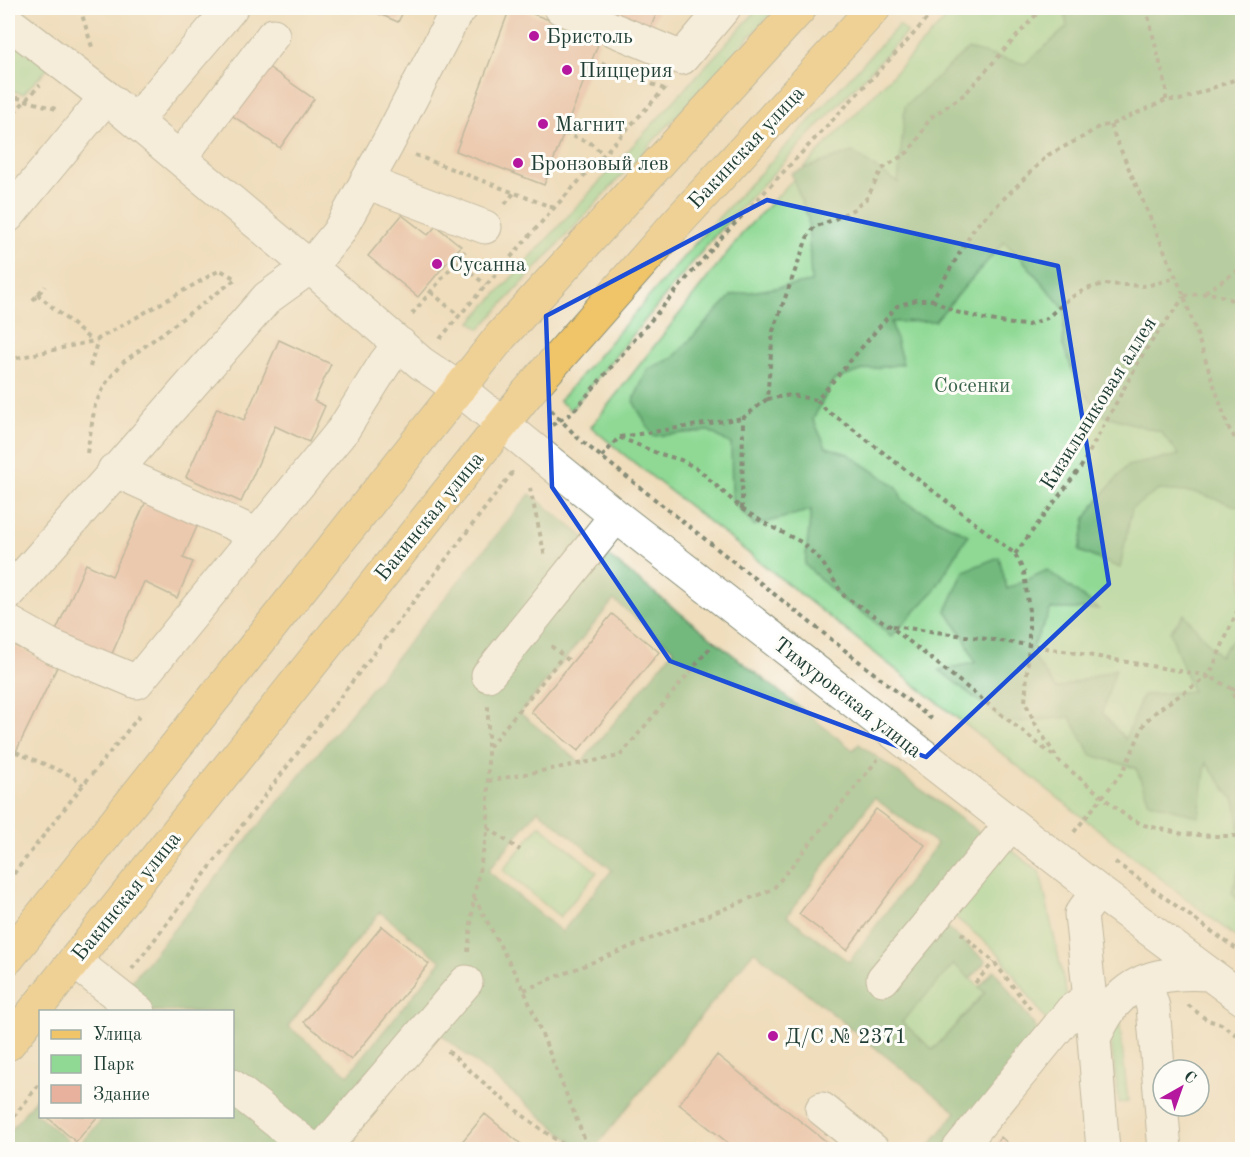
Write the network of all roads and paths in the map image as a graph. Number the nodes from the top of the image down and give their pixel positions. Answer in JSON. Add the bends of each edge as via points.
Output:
{"nodes":[{"id":1,"x":231,"y":8,"type":"edge"},
{"id":2,"x":460,"y":8,"type":"edge"},
{"id":3,"x":561,"y":8,"type":"edge"},
{"id":4,"x":724,"y":8,"type":"edge"},
{"id":5,"x":800,"y":8,"type":"edge"},
{"id":6,"x":874,"y":8,"type":"edge"},
{"id":7,"x":936,"y":8,"type":"edge"},
{"id":8,"x":1042,"y":8,"type":"edge"},
{"id":9,"x":1146,"y":8,"type":"edge"},
{"id":10,"x":8,"y":22,"type":"edge"},
{"id":11,"x":273,"y":35,"type":"dead end"},
{"id":12,"x":61,"y":63,"type":"junction"},
{"id":13,"x":602,"y":63,"type":"dead end"},
{"id":14,"x":1242,"y":77,"type":"edge"},
{"id":15,"x":664,"y":89,"type":"dead end"},
{"id":16,"x":8,"y":95,"type":"edge"},
{"id":17,"x":25,"y":100,"type":"junction"},
{"id":18,"x":1166,"y":100,"type":"junction"},
{"id":19,"x":98,"y":108,"type":"junction"},
{"id":20,"x":8,"y":119,"type":"edge"},
{"id":21,"x":135,"y":121,"type":"junction"},
{"id":22,"x":1110,"y":125,"type":"junction"},
{"id":23,"x":564,"y":133,"type":"dead end"},
{"id":24,"x":387,"y":145,"type":"junction"},
{"id":25,"x":603,"y":154,"type":"dead end"},
{"id":26,"x":180,"y":158,"type":"junction"},
{"id":27,"x":366,"y":182,"type":"junction"},
{"id":28,"x":514,"y":193,"type":"junction"},
{"id":29,"x":554,"y":208,"type":"dead end"},
{"id":30,"x":8,"y":216,"type":"edge"},
{"id":31,"x":485,"y":227,"type":"junction"},
{"id":32,"x":457,"y":261,"type":"junction"},
{"id":33,"x":310,"y":267,"type":"junction"},
{"id":34,"x":1242,"y":268,"type":"edge"},
{"id":35,"x":1176,"y":278,"type":"junction"},
{"id":36,"x":236,"y":279,"type":"junction"},
{"id":37,"x":486,"y":285,"type":"dead end"},
{"id":38,"x":45,"y":286,"type":"dead end"},
{"id":39,"x":431,"y":292,"type":"junction"},
{"id":40,"x":1204,"y":293,"type":"junction"},
{"id":41,"x":37,"y":294,"type":"junction"},
{"id":42,"x":1184,"y":296,"type":"junction"},
{"id":43,"x":267,"y":298,"type":"junction"},
{"id":44,"x":33,"y":300,"type":"dead end"},
{"id":45,"x":932,"y":300,"type":"junction"},
{"id":46,"x":1242,"y":306,"type":"edge"},
{"id":47,"x":459,"y":316,"type":"dead end"},
{"id":48,"x":99,"y":339,"type":"junction"},
{"id":49,"x":91,"y":341,"type":"junction"},
{"id":50,"x":396,"y":341,"type":"junction"},
{"id":51,"x":8,"y":360,"type":"edge"},
{"id":52,"x":90,"y":367,"type":"dead end"},
{"id":53,"x":458,"y":388,"type":"junction"},
{"id":54,"x":767,"y":399,"type":"junction"},
{"id":55,"x":816,"y":400,"type":"junction"},
{"id":56,"x":551,"y":409,"type":"dead end"},
{"id":57,"x":743,"y":418,"type":"junction"},
{"id":58,"x":562,"y":420,"type":"junction"},
{"id":59,"x":501,"y":424,"type":"junction"},
{"id":60,"x":550,"y":426,"type":"dead end"},
{"id":61,"x":619,"y":437,"type":"junction"},
{"id":62,"x":1242,"y":449,"type":"edge"},
{"id":63,"x":84,"y":457,"type":"dead end"},
{"id":64,"x":602,"y":457,"type":"junction"},
{"id":65,"x":114,"y":470,"type":"junction"},
{"id":66,"x":518,"y":478,"type":"dead end"},
{"id":67,"x":931,"y":480,"type":"dead end"},
{"id":68,"x":524,"y":483,"type":"dead end"},
{"id":69,"x":925,"y":485,"type":"junction"},
{"id":70,"x":531,"y":488,"type":"junction"},
{"id":71,"x":539,"y":495,"type":"dead end"},
{"id":72,"x":742,"y":509,"type":"junction"},
{"id":73,"x":616,"y":516,"type":"junction"},
{"id":74,"x":258,"y":535,"type":"junction"},
{"id":75,"x":1015,"y":554,"type":"junction"},
{"id":76,"x":8,"y":594,"type":"edge"},
{"id":77,"x":553,"y":596,"type":"junction"},
{"id":78,"x":1242,"y":600,"type":"edge"},
{"id":79,"x":8,"y":622,"type":"edge"},
{"id":80,"x":890,"y":626,"type":"junction"},
{"id":81,"x":713,"y":644,"type":"dead end"},
{"id":82,"x":1029,"y":645,"type":"junction"},
{"id":83,"x":563,"y":656,"type":"dead end"},
{"id":84,"x":488,"y":675,"type":"joint"},
{"id":85,"x":1209,"y":676,"type":"junction"},
{"id":86,"x":1232,"y":689,"type":"junction"},
{"id":87,"x":1242,"y":690,"type":"edge"},
{"id":88,"x":935,"y":722,"type":"dead end"},
{"id":89,"x":1242,"y":724,"type":"edge"},
{"id":90,"x":488,"y":747,"type":"junction"},
{"id":91,"x":16,"y":752,"type":"dead end"},
{"id":92,"x":883,"y":754,"type":"dead end"},
{"id":93,"x":1059,"y":761,"type":"junction"},
{"id":94,"x":488,"y":781,"type":"junction"},
{"id":95,"x":83,"y":785,"type":"dead end"},
{"id":96,"x":1102,"y":796,"type":"junction"},
{"id":97,"x":1010,"y":823,"type":"junction"},
{"id":98,"x":489,"y":828,"type":"junction"},
{"id":99,"x":1074,"y":832,"type":"dead end"},
{"id":100,"x":1242,"y":836,"type":"edge"},
{"id":101,"x":520,"y":850,"type":"dead end"},
{"id":102,"x":1111,"y":859,"type":"dead end"},
{"id":103,"x":1098,"y":891,"type":"junction"},
{"id":104,"x":474,"y":896,"type":"junction"},
{"id":105,"x":938,"y":912,"type":"junction"},
{"id":106,"x":1242,"y":952,"type":"edge"},
{"id":107,"x":9,"y":954,"type":"edge"},
{"id":108,"x":74,"y":961,"type":"junction"},
{"id":109,"x":994,"y":962,"type":"junction"},
{"id":110,"x":1209,"y":974,"type":"junction"},
{"id":111,"x":883,"y":979,"type":"dead end"},
{"id":112,"x":1145,"y":981,"type":"junction"},
{"id":113,"x":466,"y":982,"type":"joint"},
{"id":114,"x":975,"y":983,"type":"dead end"},
{"id":115,"x":524,"y":990,"type":"junction"},
{"id":116,"x":1089,"y":998,"type":"junction"},
{"id":117,"x":1242,"y":998,"type":"edge"},
{"id":118,"x":127,"y":1002,"type":"edge"},
{"id":119,"x":1221,"y":1024,"type":"dead end"},
{"id":120,"x":424,"y":1030,"type":"junction"},
{"id":121,"x":1050,"y":1036,"type":"junction"},
{"id":122,"x":1094,"y":1038,"type":"junction"},
{"id":123,"x":1242,"y":1039,"type":"edge"},
{"id":124,"x":8,"y":1044,"type":"edge"},
{"id":125,"x":39,"y":1084,"type":"edge"},
{"id":126,"x":234,"y":1088,"type":"edge"},
{"id":127,"x":822,"y":1108,"type":"dead end"},
{"id":128,"x":8,"y":1124,"type":"edge"},
{"id":129,"x":313,"y":1149,"type":"edge"},
{"id":130,"x":322,"y":1149,"type":"edge"},
{"id":131,"x":572,"y":1149,"type":"edge"},
{"id":132,"x":589,"y":1149,"type":"edge"},
{"id":133,"x":873,"y":1149,"type":"edge"},
{"id":134,"x":958,"y":1149,"type":"edge"},
{"id":135,"x":1103,"y":1149,"type":"edge"},
{"id":136,"x":1165,"y":1149,"type":"edge"}],
"edges":[{"from":1,"to":21,"type":"street"},
{"from":2,"to":24,"type":"street"},
{"from":3,"to":4,"type":"street","via":[[682,58]]},
{"from":5,"to":53,"type":"main road","via":[[547,283]]},
{"from":6,"to":59,"type":"main road","name":"Бакинская улица","via":[[675,225]]},
{"from":7,"to":58,"type":"path","via":[[722,237]]},
{"from":8,"to":54,"type":"path","via":[[965,94],[930,118],[908,152],[882,169],[867,198],[854,209],[814,227],[773,331]]},
{"from":9,"to":18,"type":"path"},
{"from":10,"to":12,"type":"street","name":"Тимуровская улица"},
{"from":11,"to":26,"type":"street"},
{"from":12,"to":17,"type":"path"},
{"from":12,"to":19,"type":"street","name":"Тимуровская улица"},
{"from":13,"to":15,"type":"path"},
{"from":14,"to":18,"type":"path","via":[[1180,100]]},
{"from":16,"to":17,"type":"path"},
{"from":17,"to":19,"type":"path"},
{"from":17,"to":20,"type":"path"},
{"from":18,"to":22,"type":"path"},
{"from":19,"to":21,"type":"street","name":"Тимуровская улица"},
{"from":19,"to":30,"type":"street"},
{"from":21,"to":26,"type":"street","name":"Тимуровская улица"},
{"from":22,"to":35,"type":"path"},
{"from":22,"to":45,"type":"path","via":[[1100,126],[1048,155],[975,227]]},
{"from":23,"to":25,"type":"path","via":[[592,144]]},
{"from":24,"to":27,"type":"street"},
{"from":24,"to":28,"type":"path"},
{"from":26,"to":33,"type":"street","name":"Тимуровская улица"},
{"from":27,"to":31,"type":"street"},
{"from":27,"to":33,"type":"street","via":[[338,233]]},
{"from":28,"to":29,"type":"path"},
{"from":28,"to":31,"type":"path"},
{"from":31,"to":32,"type":"path"},
{"from":32,"to":37,"type":"path"},
{"from":32,"to":39,"type":"path"},
{"from":33,"to":43,"type":"street"},
{"from":33,"to":50,"type":"street","name":"Тимуровская улица"},
{"from":34,"to":40,"type":"path"},
{"from":35,"to":42,"type":"path"},
{"from":35,"to":45,"type":"path","via":[[1146,286],[1104,284],[1086,289],[1047,318],[1028,325],[956,312]]},
{"from":36,"to":43,"type":"path"},
{"from":36,"to":48,"type":"path","via":[[220,270]]},
{"from":36,"to":63,"type":"path","via":[[122,363],[95,405]]},
{"from":38,"to":41,"type":"path"},
{"from":39,"to":47,"type":"path"},
{"from":39,"to":50,"type":"path"},
{"from":40,"to":42,"type":"path"},
{"from":40,"to":46,"type":"path","via":[[1226,296]]},
{"from":41,"to":44,"type":"path"},
{"from":41,"to":49,"type":"path"},
{"from":42,"to":62,"type":"path","via":[[1228,427]]},
{"from":42,"to":75,"type":"path","name":"Кизильниковая аллея","via":[[1144,352],[1081,467]]},
{"from":43,"to":65,"type":"street"},
{"from":45,"to":55,"type":"path","via":[[897,306]]},
{"from":48,"to":49,"type":"path"},
{"from":48,"to":52,"type":"path"},
{"from":49,"to":51,"type":"path"},
{"from":50,"to":53,"type":"street","name":"Тимуровская улица"},
{"from":50,"to":74,"type":"street","via":[[343,430]]},
{"from":53,"to":59,"type":"street","name":"Тимуровская улица"},
{"from":53,"to":107,"type":"main road"},
{"from":54,"to":55,"type":"path","via":[[791,395]]},
{"from":54,"to":57,"type":"path"},
{"from":55,"to":69,"type":"path"},
{"from":56,"to":58,"type":"path"},
{"from":57,"to":61,"type":"path"},
{"from":57,"to":72,"type":"path"},
{"from":58,"to":60,"type":"path"},
{"from":58,"to":64,"type":"path"},
{"from":59,"to":73,"type":"street","name":"Тимуровская улица"},
{"from":59,"to":108,"type":"main road","name":"Бакинская улица"},
{"from":61,"to":64,"type":"path"},
{"from":61,"to":72,"type":"path","via":[[698,469]]},
{"from":64,"to":88,"type":"path"},
{"from":65,"to":74,"type":"street"},
{"from":65,"to":76,"type":"street"},
{"from":66,"to":118,"type":"path","via":[[512,473]]},
{"from":67,"to":69,"type":"path"},
{"from":68,"to":70,"type":"path"},
{"from":69,"to":75,"type":"path"},
{"from":70,"to":71,"type":"path"},
{"from":70,"to":77,"type":"path"},
{"from":72,"to":80,"type":"path","via":[[803,543],[822,562],[844,596]]},
{"from":73,"to":77,"type":"street"},
{"from":73,"to":97,"type":"street","name":"Тимуровская улица"},
{"from":74,"to":79,"type":"street","via":[[137,682],[51,646]]},
{"from":75,"to":82,"type":"path","via":[[1024,572]]},
{"from":77,"to":84,"type":"street"},
{"from":78,"to":85,"type":"path"},
{"from":80,"to":82,"type":"path"},
{"from":80,"to":93,"type":"path"},
{"from":81,"to":94,"type":"path","via":[[620,756]]},
{"from":82,"to":85,"type":"path"},
{"from":82,"to":93,"type":"path","via":[[1025,702]]},
{"from":83,"to":90,"type":"path"},
{"from":84,"to":90,"type":"path"},
{"from":85,"to":86,"type":"path"},
{"from":85,"to":96,"type":"path","via":[[1145,723],[1124,770]]},
{"from":86,"to":87,"type":"path"},
{"from":86,"to":89,"type":"path"},
{"from":90,"to":94,"type":"path"},
{"from":91,"to":95,"type":"path","via":[[72,776]]},
{"from":92,"to":115,"type":"path","via":[[773,889]]},
{"from":93,"to":96,"type":"path"},
{"from":94,"to":98,"type":"path"},
{"from":96,"to":99,"type":"path"},
{"from":96,"to":100,"type":"path","via":[[1127,817],[1144,825],[1183,834]]},
{"from":97,"to":103,"type":"street","name":"Тимуровская улица"},
{"from":97,"to":105,"type":"street"},
{"from":98,"to":101,"type":"path"},
{"from":98,"to":104,"type":"path"},
{"from":102,"to":106,"type":"path"},
{"from":103,"to":110,"type":"street","name":"Тимуровская улица"},
{"from":103,"to":116,"type":"street","via":[[1081,914]]},
{"from":104,"to":113,"type":"path"},
{"from":104,"to":115,"type":"path"},
{"from":105,"to":109,"type":"path"},
{"from":105,"to":111,"type":"street"},
{"from":108,"to":118,"type":"street"},
{"from":108,"to":124,"type":"main road","name":"Бакинская улица"},
{"from":109,"to":114,"type":"path"},
{"from":109,"to":121,"type":"path"},
{"from":110,"to":112,"type":"street","via":[[1180,973]]},
{"from":110,"to":117,"type":"street","name":"Тимуровская улица"},
{"from":112,"to":122,"type":"street","via":[[1116,1002]]},
{"from":112,"to":136,"type":"street","via":[[1153,1006]]},
{"from":113,"to":120,"type":"street"},
{"from":115,"to":132,"type":"path"},
{"from":116,"to":121,"type":"street","via":[[1072,1010]]},
{"from":116,"to":122,"type":"street"},
{"from":119,"to":123,"type":"path"},
{"from":120,"to":130,"type":"street"},
{"from":120,"to":131,"type":"path","via":[[551,1137]]},
{"from":121,"to":134,"type":"street"},
{"from":122,"to":135,"type":"street"},
{"from":125,"to":128,"type":"path"},
{"from":126,"to":129,"type":"street"},
{"from":127,"to":133,"type":"street"}]}
